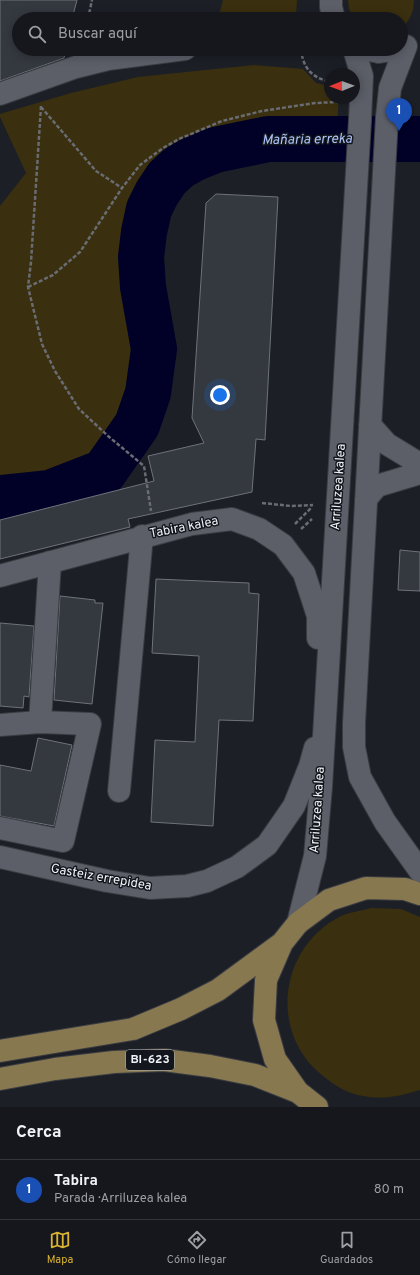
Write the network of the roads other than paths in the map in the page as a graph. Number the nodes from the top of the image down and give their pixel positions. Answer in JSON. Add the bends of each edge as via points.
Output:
{"nodes":[{"id":1,"x":331,"y":0,"type":"edge"},
{"id":2,"x":332,"y":12,"type":"edge"},
{"id":3,"x":131,"y":56,"type":"edge"},
{"id":4,"x":356,"y":56,"type":"edge"},
{"id":5,"x":402,"y":56,"type":"edge"},
{"id":6,"x":0,"y":94,"type":"edge"},
{"id":7,"x":370,"y":425,"type":"junction"},
{"id":8,"x":420,"y":464,"type":"edge"},
{"id":9,"x":420,"y":473,"type":"edge"},
{"id":10,"x":366,"y":500,"type":"junction"},
{"id":11,"x":148,"y":535,"type":"junction"},
{"id":12,"x":50,"y":562,"type":"junction"},
{"id":13,"x":0,"y":576,"type":"edge"},
{"id":14,"x":326,"y":690,"type":"junction"},
{"id":15,"x":324,"y":718,"type":"junction"},
{"id":16,"x":40,"y":722,"type":"junction"},
{"id":17,"x":0,"y":724,"type":"edge"},
{"id":18,"x":119,"y":791,"type":"dead end"},
{"id":19,"x":0,"y":828,"type":"edge"},
{"id":20,"x":0,"y":858,"type":"edge"},
{"id":21,"x":420,"y":871,"type":"edge"},
{"id":22,"x":420,"y":894,"type":"edge"},
{"id":23,"x":298,"y":923,"type":"junction"},
{"id":24,"x":282,"y":943,"type":"junction"},
{"id":25,"x":0,"y":1051,"type":"edge"},
{"id":26,"x":0,"y":1079,"type":"edge"},
{"id":27,"x":298,"y":1092,"type":"junction"},
{"id":28,"x":317,"y":1107,"type":"edge"}],
"edges":[{"from":1,"to":2,"type":"street"},
{"from":3,"to":6,"type":"street","via":[[76,67]]},
{"from":4,"to":14,"type":"street","name":"Arriluzea kalea","via":[[362,76],[360,120]]},
{"from":5,"to":7,"type":"street","name":"Arriluzea kalea","via":[[390,88],[387,117]]},
{"from":7,"to":8,"type":"street","via":[[387,444]]},
{"from":7,"to":10,"type":"street","name":"Arriluzea kalea"},
{"from":9,"to":10,"type":"street","via":[[377,486]]},
{"from":10,"to":21,"type":"street","name":"Arriluzea kalea","via":[[354,747],[360,776],[385,822]]},
{"from":11,"to":12,"type":"street","name":"Tabira kalea"},
{"from":11,"to":14,"type":"street","name":"Tabira kalea","via":[[192,524],[232,519],[259,529],[283,545],[304,574],[318,616],[317,657]]},
{"from":11,"to":18,"type":"street"},
{"from":12,"to":13,"type":"street","name":"Tabira kalea"},
{"from":12,"to":16,"type":"street"},
{"from":14,"to":15,"type":"street","name":"Arriluzea kalea"},
{"from":15,"to":20,"type":"street","name":"Gasteiz errepidea","via":[[310,766],[294,806],[268,844],[237,868],[207,881],[187,886],[150,888]]},
{"from":15,"to":23,"type":"street","name":"Arriluzea kalea","via":[[315,856]]},
{"from":16,"to":17,"type":"street"},
{"from":16,"to":19,"type":"street","via":[[90,724],[63,841]]},
{"from":22,"to":23,"type":"main road","via":[[405,888],[366,888],[329,900]]},
{"from":23,"to":24,"type":"main road"},
{"from":24,"to":25,"type":"main road","number":"BI-623","via":[[218,990],[133,1029]]},
{"from":24,"to":27,"type":"main road","via":[[266,980],[264,1020],[275,1059]]},
{"from":26,"to":27,"type":"main road","number":"BI-623","via":[[114,1062],[164,1060],[255,1075]]},
{"from":27,"to":28,"type":"main road"}]}
